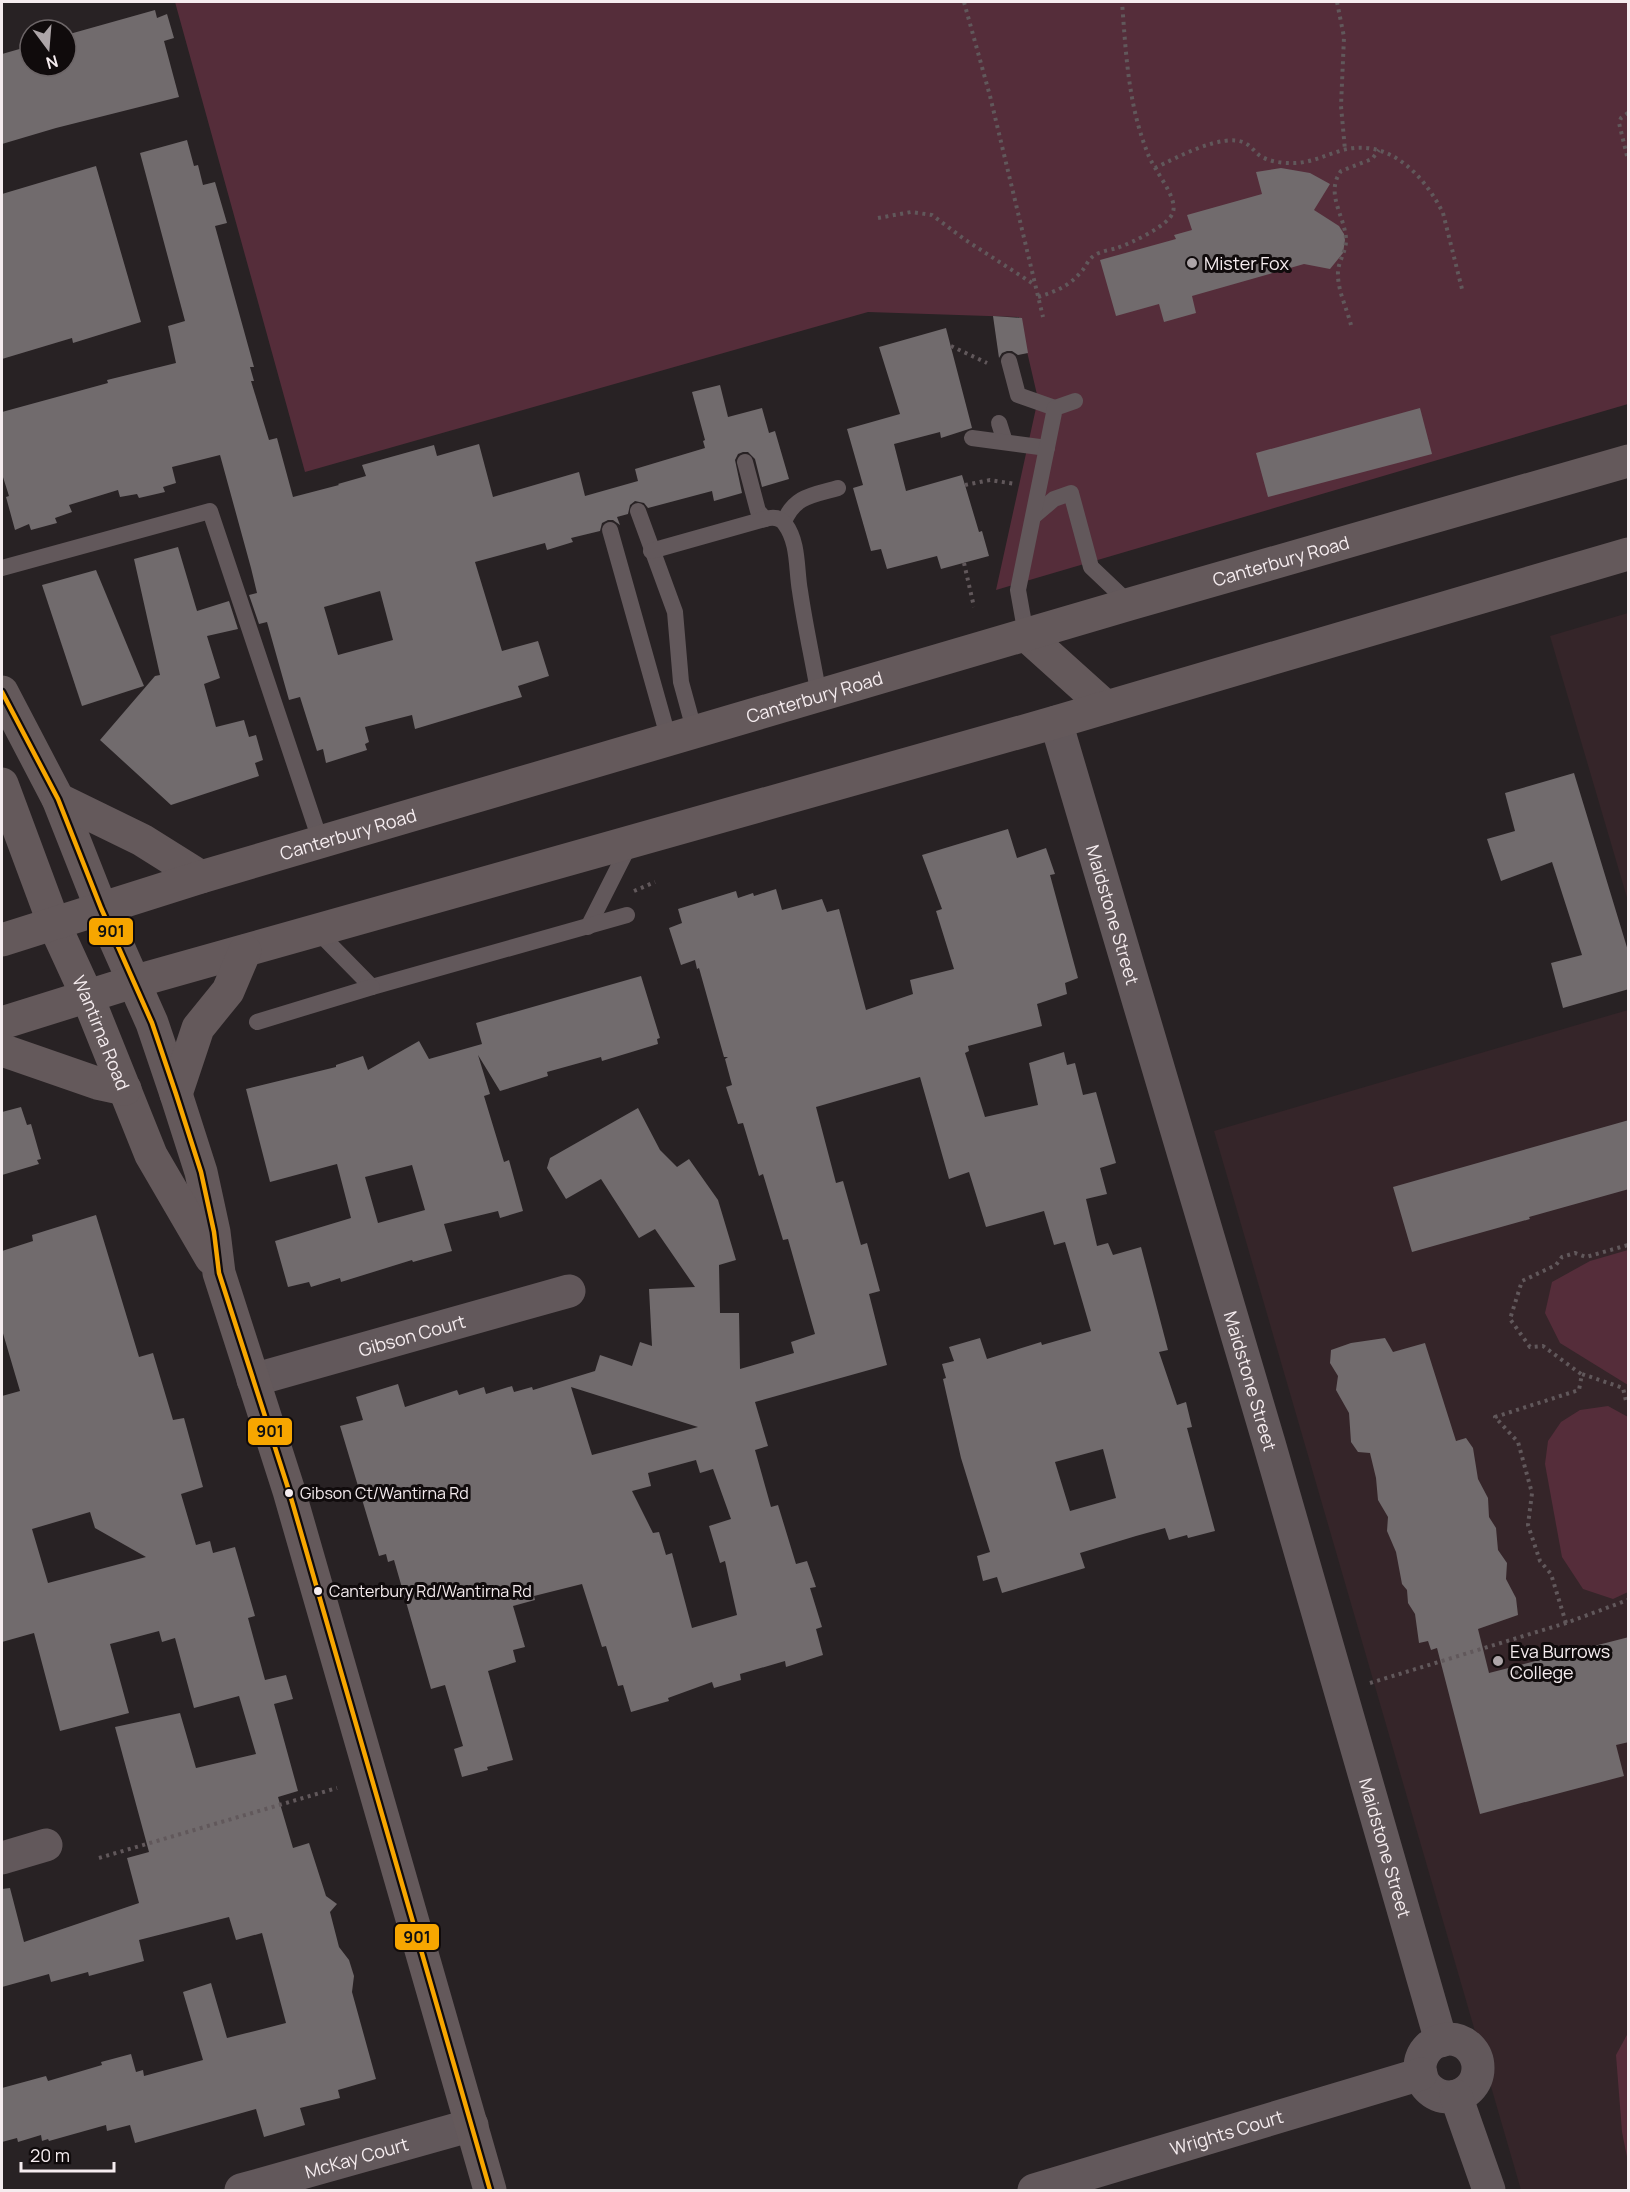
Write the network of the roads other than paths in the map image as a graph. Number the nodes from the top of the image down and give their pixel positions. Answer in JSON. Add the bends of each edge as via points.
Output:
{"nodes":[{"id":1,"x":1011,"y":368,"type":"road end"},
{"id":2,"x":1076,"y":401,"type":"dead end"},
{"id":3,"x":1055,"y":408,"type":"junction"},
{"id":4,"x":999,"y":423,"type":"dead end"},
{"id":5,"x":972,"y":438,"type":"dead end"},
{"id":6,"x":1005,"y":442,"type":"junction"},
{"id":7,"x":1047,"y":448,"type":"junction"},
{"id":8,"x":1629,"y":461,"type":"edge"},
{"id":9,"x":745,"y":462,"type":"dead end"},
{"id":10,"x":838,"y":488,"type":"dead end"},
{"id":11,"x":638,"y":511,"type":"dead end"},
{"id":12,"x":1034,"y":516,"type":"junction"},
{"id":13,"x":765,"y":519,"type":"junction"},
{"id":14,"x":784,"y":522,"type":"junction"},
{"id":15,"x":610,"y":530,"type":"dead end"},
{"id":16,"x":651,"y":551,"type":"junction"},
{"id":17,"x":1629,"y":554,"type":"edge"},
{"id":18,"x":2,"y":568,"type":"edge"},
{"id":19,"x":1130,"y":604,"type":"junction"},
{"id":20,"x":1026,"y":635,"type":"junction"},
{"id":21,"x":2,"y":692,"type":"edge"},
{"id":22,"x":819,"y":696,"type":"junction"},
{"id":23,"x":1107,"y":707,"type":"junction"},
{"id":24,"x":1056,"y":722,"type":"junction"},
{"id":25,"x":682,"y":736,"type":"junction"},
{"id":26,"x":2,"y":784,"type":"edge"},
{"id":27,"x":58,"y":799,"type":"junction"},
{"id":28,"x":631,"y":842,"type":"junction"},
{"id":29,"x":321,"y":843,"type":"junction"},
{"id":30,"x":201,"y":877,"type":"junction"},
{"id":31,"x":101,"y":908,"type":"junction"},
{"id":32,"x":627,"y":915,"type":"dead end"},
{"id":33,"x":54,"y":924,"type":"junction"},
{"id":34,"x":588,"y":927,"type":"junction"},
{"id":35,"x":317,"y":931,"type":"junction"},
{"id":36,"x":2,"y":940,"type":"edge"},
{"id":37,"x":245,"y":951,"type":"junction"},
{"id":38,"x":133,"y":982,"type":"junction"},
{"id":39,"x":372,"y":987,"type":"junction"},
{"id":40,"x":88,"y":998,"type":"junction"},
{"id":41,"x":257,"y":1022,"type":"dead end"},
{"id":42,"x":2,"y":1023,"type":"edge"},
{"id":43,"x":2,"y":1050,"type":"edge"},
{"id":44,"x":125,"y":1089,"type":"junction"},
{"id":45,"x":176,"y":1094,"type":"junction"},
{"id":46,"x":219,"y":1273,"type":"junction"},
{"id":47,"x":569,"y":1291,"type":"dead end"},
{"id":48,"x":253,"y":1380,"type":"junction"},
{"id":49,"x":46,"y":1845,"type":"dead end"},
{"id":50,"x":2,"y":1858,"type":"edge"},
{"id":51,"x":1441,"y":2041,"type":"junction"},
{"id":52,"x":1421,"y":2074,"type":"junction"},
{"id":53,"x":1456,"y":2096,"type":"junction"},
{"id":54,"x":472,"y":2125,"type":"junction"},
{"id":55,"x":242,"y":2190,"type":"edge"},
{"id":56,"x":490,"y":2190,"type":"edge"},
{"id":57,"x":1034,"y":2190,"type":"edge"},
{"id":58,"x":1489,"y":2190,"type":"edge"}],
"edges":[{"from":1,"to":3,"type":"lane","via":[[1018,395]]},
{"from":2,"to":3,"type":"lane"},
{"from":3,"to":7,"type":"lane"},
{"from":4,"to":6,"type":"lane"},
{"from":5,"to":6,"type":"lane"},
{"from":6,"to":7,"type":"lane"},
{"from":7,"to":12,"type":"lane"},
{"from":8,"to":19,"type":"main road","name":"Canterbury Road"},
{"from":9,"to":13,"type":"lane","via":[[758,511]]},
{"from":10,"to":14,"type":"lane","via":[[793,504]]},
{"from":11,"to":16,"type":"lane"},
{"from":12,"to":19,"type":"lane","via":[[1054,499],[1071,493],[1091,567]]},
{"from":12,"to":20,"type":"lane","via":[[1018,590]]},
{"from":13,"to":14,"type":"lane","via":[[773,517]]},
{"from":13,"to":16,"type":"lane"},
{"from":14,"to":22,"type":"lane","via":[[795,548]]},
{"from":15,"to":25,"type":"lane"},
{"from":16,"to":25,"type":"lane","via":[[675,612]]},
{"from":17,"to":23,"type":"main road"},
{"from":18,"to":29,"type":"lane","via":[[210,511]]},
{"from":19,"to":20,"type":"main road","name":"Canterbury Road"},
{"from":20,"to":22,"type":"main road","name":"Canterbury Road"},
{"from":20,"to":23,"type":"main road"},
{"from":21,"to":27,"type":"main road","name":"Wantirna Road"},
{"from":22,"to":25,"type":"main road","name":"Canterbury Road"},
{"from":23,"to":24,"type":"main road"},
{"from":24,"to":28,"type":"main road"},
{"from":24,"to":51,"type":"street","name":"Maidstone Street"},
{"from":25,"to":29,"type":"main road","name":"Canterbury Road"},
{"from":26,"to":33,"type":"main road","name":"Wantirna Road"},
{"from":27,"to":30,"type":"main road","via":[[142,840]]},
{"from":27,"to":31,"type":"main road","name":"Wantirna Road"},
{"from":28,"to":34,"type":"lane"},
{"from":28,"to":35,"type":"main road"},
{"from":29,"to":30,"type":"main road","name":"Canterbury Road"},
{"from":30,"to":31,"type":"main road","name":"Canterbury Road"},
{"from":31,"to":33,"type":"main road","name":"Canterbury Road"},
{"from":31,"to":38,"type":"main road","name":"Wantirna Road"},
{"from":32,"to":34,"type":"lane"},
{"from":33,"to":36,"type":"main road","name":"Canterbury Road"},
{"from":33,"to":40,"type":"main road","name":"Wantirna Road"},
{"from":34,"to":39,"type":"lane"},
{"from":35,"to":37,"type":"main road"},
{"from":35,"to":39,"type":"lane"},
{"from":37,"to":38,"type":"main road"},
{"from":37,"to":45,"type":"main road","via":[[228,990],[198,1029]]},
{"from":38,"to":40,"type":"main road"},
{"from":38,"to":45,"type":"main road","name":"Wantirna Road","via":[[152,1023]]},
{"from":39,"to":41,"type":"lane"},
{"from":40,"to":42,"type":"main road"},
{"from":40,"to":44,"type":"main road","name":"Wantirna Road"},
{"from":43,"to":44,"type":"main road"},
{"from":44,"to":46,"type":"main road","name":"Wantirna Road","via":[[151,1155]]},
{"from":45,"to":46,"type":"main road","name":"Wantirna Road","via":[[201,1172]]},
{"from":46,"to":48,"type":"main road","name":"Wantirna Road"},
{"from":47,"to":48,"type":"street","name":"Gibson Court"},
{"from":48,"to":54,"type":"main road","name":"Wantirna Road"},
{"from":49,"to":50,"type":"street"},
{"from":51,"to":52,"type":"street","via":[[1424,2053]]},
{"from":51,"to":53,"type":"street","via":[[1463,2043],[1477,2061],[1474,2083]]},
{"from":52,"to":53,"type":"street","via":[[1433,2093]]},
{"from":52,"to":57,"type":"street","name":"Wrights Court"},
{"from":53,"to":58,"type":"street"},
{"from":54,"to":55,"type":"street","name":"McKay Court"},
{"from":54,"to":56,"type":"main road","name":"Wantirna Road"}]}
